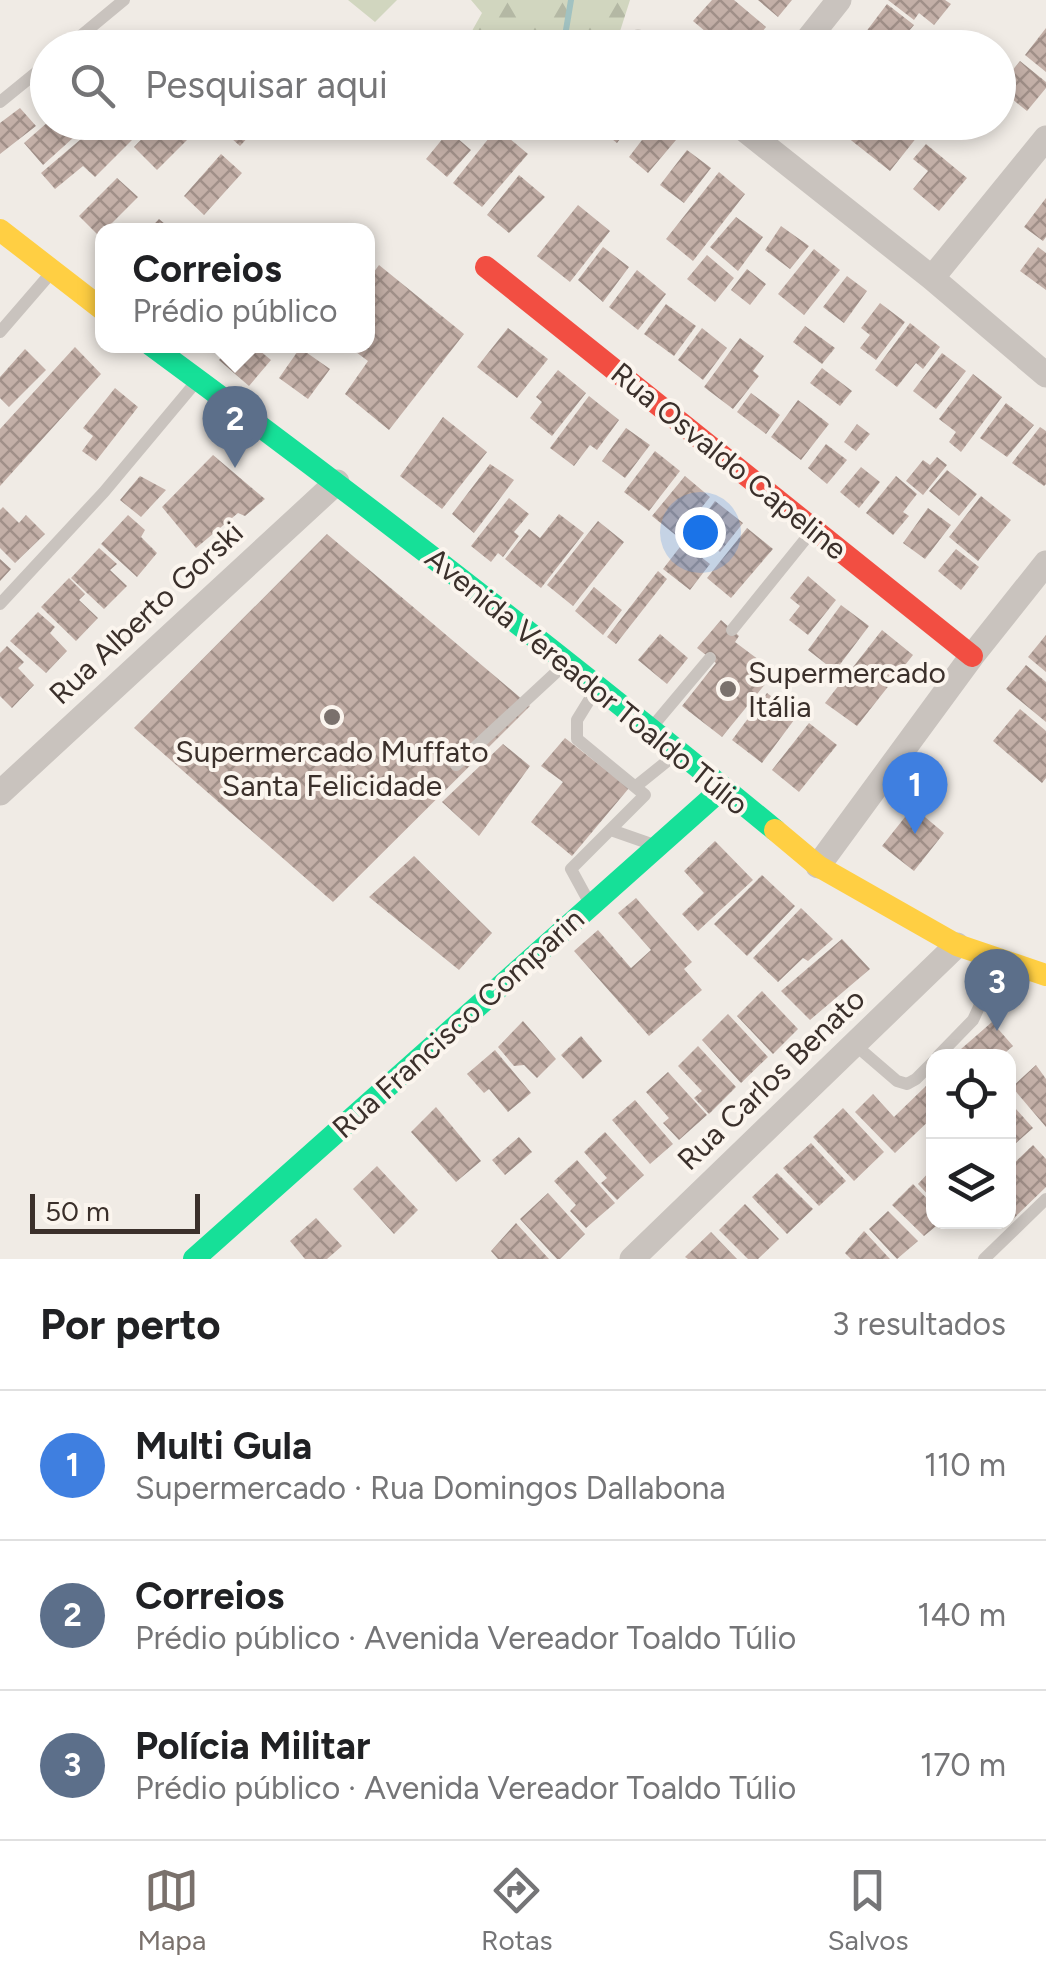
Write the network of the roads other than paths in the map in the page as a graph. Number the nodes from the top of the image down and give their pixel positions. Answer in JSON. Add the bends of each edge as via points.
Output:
{"nodes":[{"id":1,"x":124,"y":0,"type":"edge"},
{"id":2,"x":840,"y":0,"type":"edge"},
{"id":3,"x":88,"y":30,"type":"edge"},
{"id":4,"x":816,"y":30,"type":"edge"},
{"id":5,"x":30,"y":78,"type":"edge"},
{"id":6,"x":0,"y":102,"type":"edge"},
{"id":7,"x":1046,"y":138,"type":"edge"},
{"id":8,"x":759,"y":140,"type":"edge"},
{"id":9,"x":0,"y":230,"type":"edge"},
{"id":10,"x":486,"y":266,"type":"dead end"},
{"id":11,"x":52,"y":271,"type":"junction"},
{"id":12,"x":932,"y":278,"type":"junction"},
{"id":13,"x":95,"y":303,"type":"edge"},
{"id":14,"x":0,"y":332,"type":"edge"},
{"id":15,"x":161,"y":353,"type":"edge"},
{"id":16,"x":1046,"y":375,"type":"edge"},
{"id":17,"x":198,"y":380,"type":"junction"},
{"id":18,"x":337,"y":482,"type":"junction"},
{"id":19,"x":813,"y":529,"type":"junction"},
{"id":20,"x":1046,"y":563,"type":"edge"},
{"id":21,"x":0,"y":604,"type":"edge"},
{"id":22,"x":732,"y":630,"type":"dead end"},
{"id":23,"x":972,"y":656,"type":"junction"},
{"id":24,"x":710,"y":658,"type":"dead end"},
{"id":25,"x":566,"y":664,"type":"junction"},
{"id":26,"x":597,"y":687,"type":"junction"},
{"id":27,"x":650,"y":728,"type":"junction"},
{"id":28,"x":680,"y":751,"type":"junction"},
{"id":29,"x":456,"y":764,"type":"dead end"},
{"id":30,"x":636,"y":787,"type":"junction"},
{"id":31,"x":722,"y":788,"type":"junction"},
{"id":32,"x":0,"y":793,"type":"edge"},
{"id":33,"x":611,"y":830,"type":"junction"},
{"id":34,"x":656,"y":847,"type":"junction"},
{"id":35,"x":818,"y":866,"type":"junction"},
{"id":36,"x":590,"y":905,"type":"junction"},
{"id":37,"x":956,"y":945,"type":"junction"},
{"id":38,"x":1000,"y":961,"type":"junction"},
{"id":39,"x":1046,"y":975,"type":"edge"},
{"id":40,"x":854,"y":1044,"type":"junction"},
{"id":41,"x":945,"y":1049,"type":"edge"},
{"id":42,"x":926,"y":1069,"type":"edge"},
{"id":43,"x":1046,"y":1199,"type":"edge"},
{"id":44,"x":194,"y":1259,"type":"edge"},
{"id":45,"x":632,"y":1259,"type":"edge"},
{"id":46,"x":984,"y":1259,"type":"edge"}],
"edges":[{"from":1,"to":3,"type":"lane"},
{"from":2,"to":4,"type":"street"},
{"from":5,"to":6,"type":"lane"},
{"from":7,"to":12,"type":"street"},
{"from":8,"to":12,"type":"street"},
{"from":9,"to":11,"type":"street"},
{"from":10,"to":19,"type":"street","name":"Rua Osvaldo Capeline"},
{"from":11,"to":13,"type":"street"},
{"from":11,"to":14,"type":"lane"},
{"from":12,"to":16,"type":"street"},
{"from":15,"to":17,"type":"street","name":"Avenida Vereador Toaldo Túlio"},
{"from":17,"to":18,"type":"street","name":"Avenida Vereador Toaldo Túlio"},
{"from":17,"to":21,"type":"lane"},
{"from":18,"to":25,"type":"street","name":"Avenida Vereador Toaldo Túlio"},
{"from":18,"to":32,"type":"street","name":"Rua Alberto Gorski"},
{"from":19,"to":22,"type":"lane"},
{"from":19,"to":23,"type":"street","name":"Rua Osvaldo Capeline"},
{"from":20,"to":23,"type":"street"},
{"from":23,"to":35,"type":"street"},
{"from":24,"to":27,"type":"lane"},
{"from":25,"to":26,"type":"street","name":"Avenida Vereador Toaldo Túlio"},
{"from":25,"to":29,"type":"lane"},
{"from":26,"to":27,"type":"street","name":"Avenida Vereador Toaldo Túlio"},
{"from":26,"to":30,"type":"lane","via":[[577,720],[577,739]]},
{"from":27,"to":28,"type":"street","name":"Avenida Vereador Toaldo Túlio"},
{"from":28,"to":30,"type":"lane"},
{"from":28,"to":31,"type":"street","name":"Avenida Vereador Toaldo Túlio"},
{"from":30,"to":33,"type":"lane","via":[[646,795]]},
{"from":31,"to":34,"type":"street","name":"Rua Francisco Comparin"},
{"from":31,"to":35,"type":"street","name":"Avenida Vereador Toaldo Túlio"},
{"from":33,"to":34,"type":"lane"},
{"from":33,"to":36,"type":"lane","via":[[571,869]]},
{"from":34,"to":36,"type":"street","name":"Rua Francisco Comparin"},
{"from":35,"to":37,"type":"street","name":"Avenida Vereador Toaldo Túlio"},
{"from":36,"to":44,"type":"street","name":"Rua Francisco Comparin"},
{"from":37,"to":38,"type":"street","name":"Avenida Vereador Toaldo Túlio"},
{"from":37,"to":40,"type":"street","name":"Rua Carlos Benato"},
{"from":38,"to":39,"type":"street","name":"Avenida Vereador Toaldo Túlio"},
{"from":38,"to":41,"type":"lane","via":[[972,1020]]},
{"from":40,"to":42,"type":"lane","via":[[897,1081],[907,1084]]},
{"from":40,"to":45,"type":"street","name":"Rua Carlos Benato"},
{"from":43,"to":46,"type":"lane"}]}
